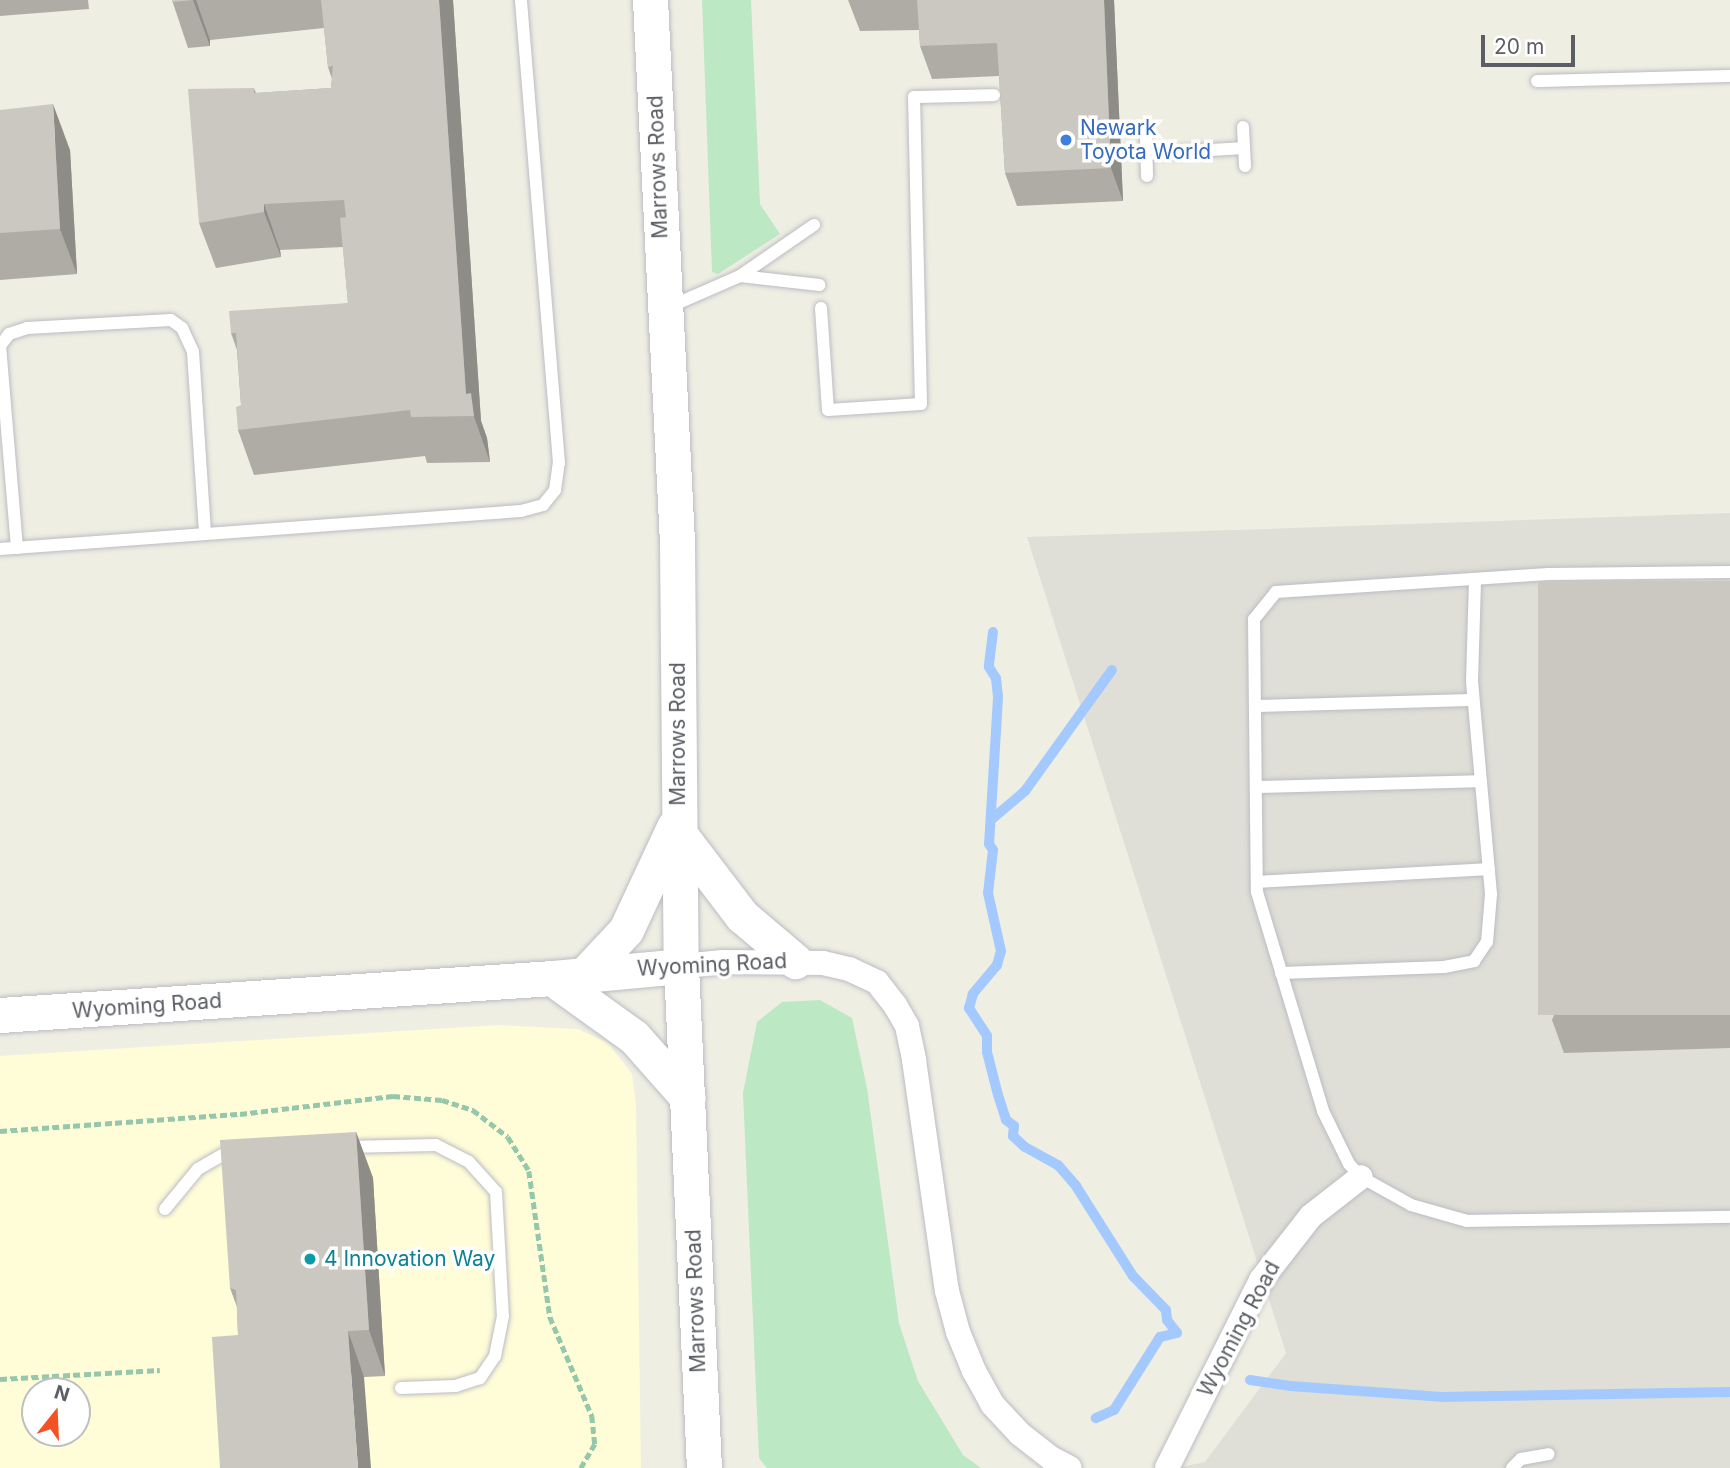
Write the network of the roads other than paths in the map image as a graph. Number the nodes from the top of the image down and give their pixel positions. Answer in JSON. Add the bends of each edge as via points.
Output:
{"nodes":[{"id":1,"x":521,"y":0,"type":"edge"},
{"id":2,"x":650,"y":0,"type":"edge"},
{"id":3,"x":1730,"y":76,"type":"edge"},
{"id":4,"x":1537,"y":81,"type":"dead end"},
{"id":5,"x":994,"y":95,"type":"dead end"},
{"id":6,"x":1243,"y":127,"type":"dead end"},
{"id":7,"x":1146,"y":135,"type":"dead end"},
{"id":8,"x":1244,"y":148,"type":"junction"},
{"id":9,"x":1146,"y":154,"type":"junction"},
{"id":10,"x":1245,"y":166,"type":"dead end"},
{"id":11,"x":1147,"y":176,"type":"dead end"},
{"id":12,"x":814,"y":225,"type":"dead end"},
{"id":13,"x":740,"y":276,"type":"junction"},
{"id":14,"x":819,"y":285,"type":"dead end"},
{"id":15,"x":821,"y":308,"type":"dead end"},
{"id":16,"x":664,"y":309,"type":"junction"},
{"id":17,"x":205,"y":534,"type":"junction"},
{"id":18,"x":16,"y":548,"type":"junction"},
{"id":19,"x":0,"y":549,"type":"edge"},
{"id":20,"x":1730,"y":572,"type":"edge"},
{"id":21,"x":1475,"y":579,"type":"junction"},
{"id":22,"x":1473,"y":700,"type":"junction"},
{"id":23,"x":1255,"y":706,"type":"junction"},
{"id":24,"x":1481,"y":781,"type":"junction"},
{"id":25,"x":1256,"y":786,"type":"junction"},
{"id":26,"x":678,"y":825,"type":"junction"},
{"id":27,"x":1489,"y":869,"type":"junction"},
{"id":28,"x":1257,"y":882,"type":"junction"},
{"id":29,"x":795,"y":961,"type":"junction"},
{"id":30,"x":681,"y":966,"type":"junction"},
{"id":31,"x":1281,"y":973,"type":"junction"},
{"id":32,"x":568,"y":976,"type":"junction"},
{"id":33,"x":0,"y":1015,"type":"edge"},
{"id":34,"x":688,"y":1098,"type":"junction"},
{"id":35,"x":333,"y":1148,"type":"edge"},
{"id":36,"x":252,"y":1152,"type":"edge"},
{"id":37,"x":1361,"y":1177,"type":"junction"},
{"id":38,"x":165,"y":1209,"type":"dead end"},
{"id":39,"x":1730,"y":1217,"type":"edge"},
{"id":40,"x":401,"y":1388,"type":"dead end"},
{"id":41,"x":1549,"y":1454,"type":"dead end"},
{"id":42,"x":704,"y":1468,"type":"edge"},
{"id":43,"x":1070,"y":1468,"type":"edge"},
{"id":44,"x":1167,"y":1468,"type":"edge"},
{"id":45,"x":1512,"y":1468,"type":"edge"}],
"edges":[{"from":1,"to":17,"type":"lane","via":[[559,463],[555,491],[543,505],[521,511]]},
{"from":2,"to":16,"type":"street","name":"Marrows Road"},
{"from":3,"to":4,"type":"lane"},
{"from":5,"to":15,"type":"lane","via":[[914,97],[921,404],[828,410]]},
{"from":6,"to":8,"type":"lane"},
{"from":7,"to":9,"type":"lane"},
{"from":8,"to":9,"type":"lane"},
{"from":8,"to":10,"type":"lane"},
{"from":9,"to":11,"type":"lane"},
{"from":12,"to":13,"type":"lane"},
{"from":13,"to":14,"type":"lane"},
{"from":13,"to":16,"type":"lane"},
{"from":16,"to":26,"type":"street","name":"Marrows Road","via":[[677,543]]},
{"from":17,"to":18,"type":"lane"},
{"from":17,"to":18,"type":"lane","via":[[193,352],[182,328],[171,320],[27,328],[9,334],[0,346]]},
{"from":18,"to":19,"type":"lane"},
{"from":20,"to":21,"type":"lane","via":[[1548,573]]},
{"from":21,"to":22,"type":"lane"},
{"from":21,"to":23,"type":"lane","via":[[1276,592],[1254,619]]},
{"from":22,"to":23,"type":"lane"},
{"from":22,"to":24,"type":"lane"},
{"from":23,"to":25,"type":"lane"},
{"from":24,"to":25,"type":"lane"},
{"from":24,"to":27,"type":"lane"},
{"from":25,"to":28,"type":"lane"},
{"from":26,"to":29,"type":"street","via":[[742,916]]},
{"from":26,"to":30,"type":"street","name":"Marrows Road"},
{"from":26,"to":32,"type":"street","via":[[626,930]]},
{"from":27,"to":28,"type":"lane"},
{"from":27,"to":31,"type":"lane","via":[[1487,942],[1474,961],[1444,967]]},
{"from":28,"to":31,"type":"lane"},
{"from":29,"to":30,"type":"street","name":"Wyoming Road"},
{"from":29,"to":43,"type":"street","name":"Wyoming Road","via":[[849,969],[877,982],[907,1026],[947,1291],[958,1332],[992,1404],[1020,1434]]},
{"from":30,"to":32,"type":"street","name":"Wyoming Road"},
{"from":30,"to":34,"type":"street","name":"Marrows Road"},
{"from":31,"to":37,"type":"lane","via":[[1323,1111],[1349,1164]]},
{"from":32,"to":33,"type":"street","name":"Wyoming Road"},
{"from":32,"to":34,"type":"street","via":[[634,1037]]},
{"from":34,"to":42,"type":"street","name":"Marrows Road"},
{"from":35,"to":40,"type":"lane","via":[[436,1145],[469,1162],[496,1192],[503,1315],[495,1356],[480,1378],[456,1386]]},
{"from":36,"to":38,"type":"lane","via":[[225,1154],[198,1169]]},
{"from":37,"to":39,"type":"lane","via":[[1411,1205],[1467,1221]]},
{"from":37,"to":44,"type":"street","name":"Wyoming Road","via":[[1311,1216],[1261,1280]]},
{"from":41,"to":45,"type":"lane","via":[[1521,1459]]}]}
